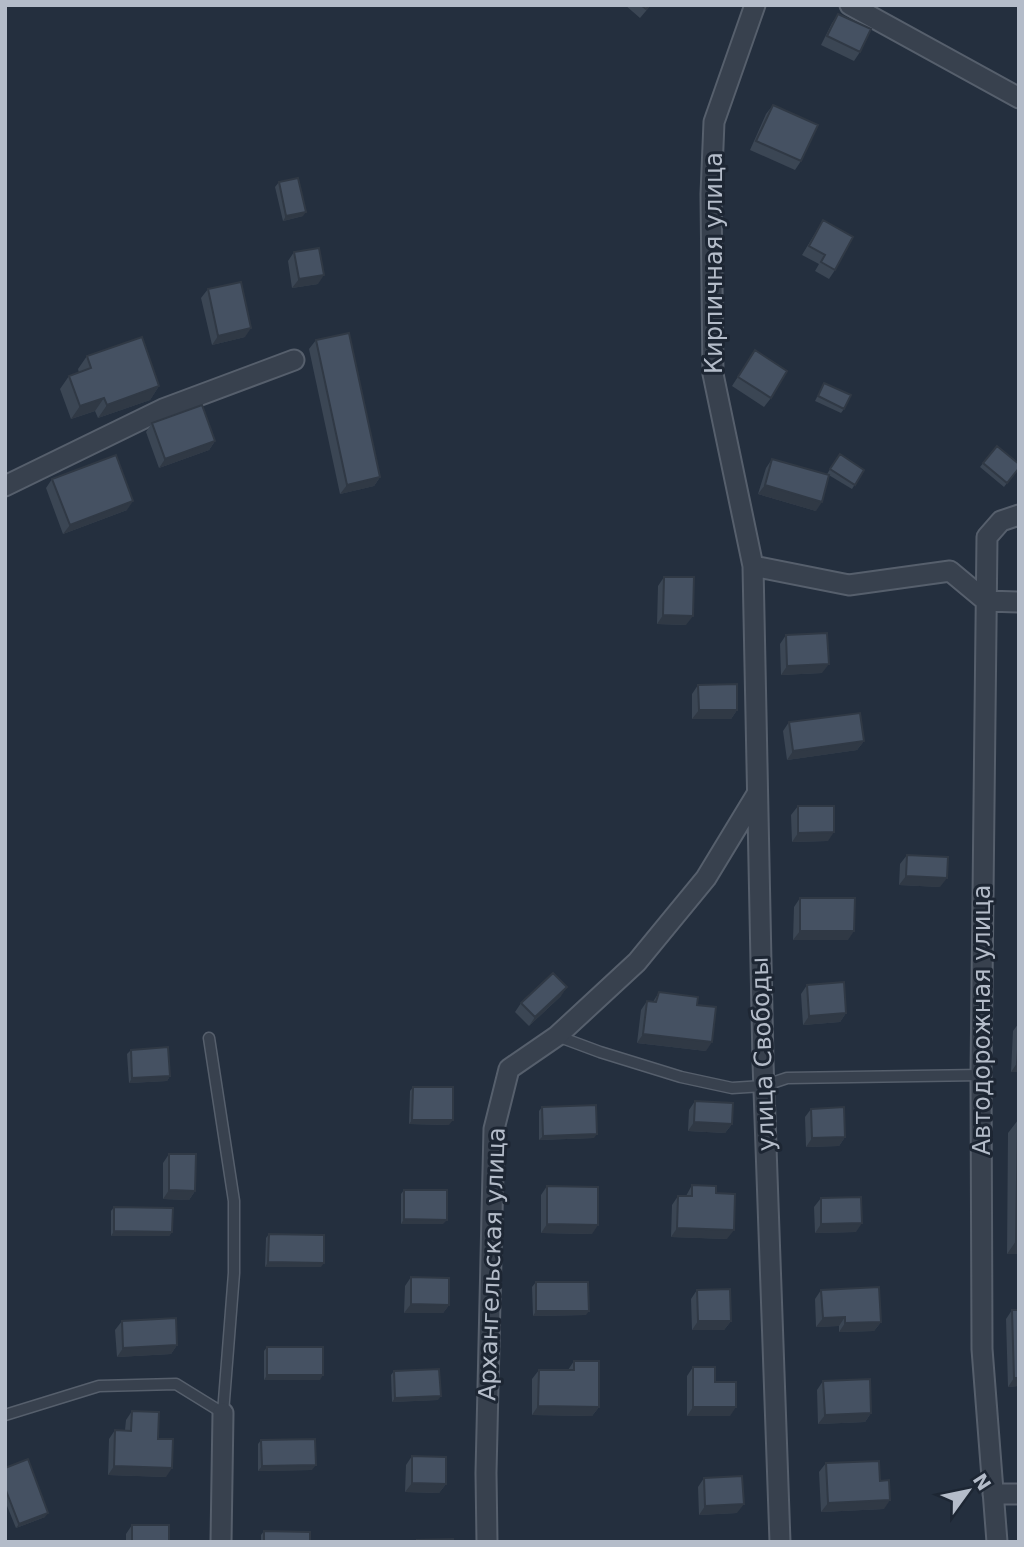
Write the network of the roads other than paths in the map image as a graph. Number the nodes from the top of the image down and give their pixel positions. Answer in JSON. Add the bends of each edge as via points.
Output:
{"nodes":[{"id":1,"x":755,"y":5,"type":"edge"},
{"id":2,"x":850,"y":5,"type":"edge"},
{"id":3,"x":1019,"y":98,"type":"edge"},
{"id":4,"x":294,"y":360,"type":"dead end"},
{"id":5,"x":5,"y":486,"type":"edge"},
{"id":6,"x":1019,"y":515,"type":"edge"},
{"id":7,"x":753,"y":566,"type":"junction"},
{"id":8,"x":986,"y":601,"type":"junction"},
{"id":9,"x":1019,"y":603,"type":"edge"},
{"id":10,"x":757,"y":793,"type":"junction"},
{"id":11,"x":558,"y":1037,"type":"junction"},
{"id":12,"x":209,"y":1038,"type":"dead end"},
{"id":13,"x":981,"y":1075,"type":"junction"},
{"id":14,"x":763,"y":1086,"type":"junction"},
{"id":15,"x":223,"y":1413,"type":"junction"},
{"id":16,"x":5,"y":1415,"type":"edge"},
{"id":17,"x":993,"y":1494,"type":"junction"},
{"id":18,"x":1019,"y":1494,"type":"edge"},
{"id":19,"x":221,"y":1542,"type":"edge"},
{"id":20,"x":487,"y":1542,"type":"edge"},
{"id":21,"x":780,"y":1542,"type":"edge"},
{"id":22,"x":997,"y":1542,"type":"edge"}],
"edges":[{"from":1,"to":7,"type":"street","name":"Кирпичная улица","via":[[714,122],[711,194],[713,374]]},
{"from":2,"to":3,"type":"street"},
{"from":4,"to":5,"type":"street","via":[[163,409]]},
{"from":6,"to":8,"type":"street","name":"Автодорожная улица","via":[[1001,520],[988,537]]},
{"from":7,"to":8,"type":"street","via":[[849,585],[950,571]]},
{"from":7,"to":10,"type":"street","name":"улица Свободы"},
{"from":8,"to":9,"type":"street"},
{"from":8,"to":13,"type":"street","name":"Автодорожная улица"},
{"from":10,"to":11,"type":"street","name":"Архангельская улица","via":[[706,877],[637,962]]},
{"from":10,"to":14,"type":"street","name":"улица Свободы"},
{"from":11,"to":14,"type":"lane","via":[[681,1077],[732,1088]]},
{"from":11,"to":20,"type":"street","name":"Архангельская улица","via":[[509,1069],[494,1129]]},
{"from":12,"to":15,"type":"lane","via":[[234,1201],[234,1273]]},
{"from":13,"to":14,"type":"lane","via":[[787,1077]]},
{"from":13,"to":17,"type":"street","name":"Автодорожная улица","via":[[982,1349]]},
{"from":14,"to":21,"type":"street","name":"улица Свободы"},
{"from":15,"to":16,"type":"lane","via":[[176,1384],[99,1386]]},
{"from":15,"to":19,"type":"street"},
{"from":17,"to":18,"type":"street"},
{"from":17,"to":22,"type":"street","name":"Автодорожная улица"}]}
